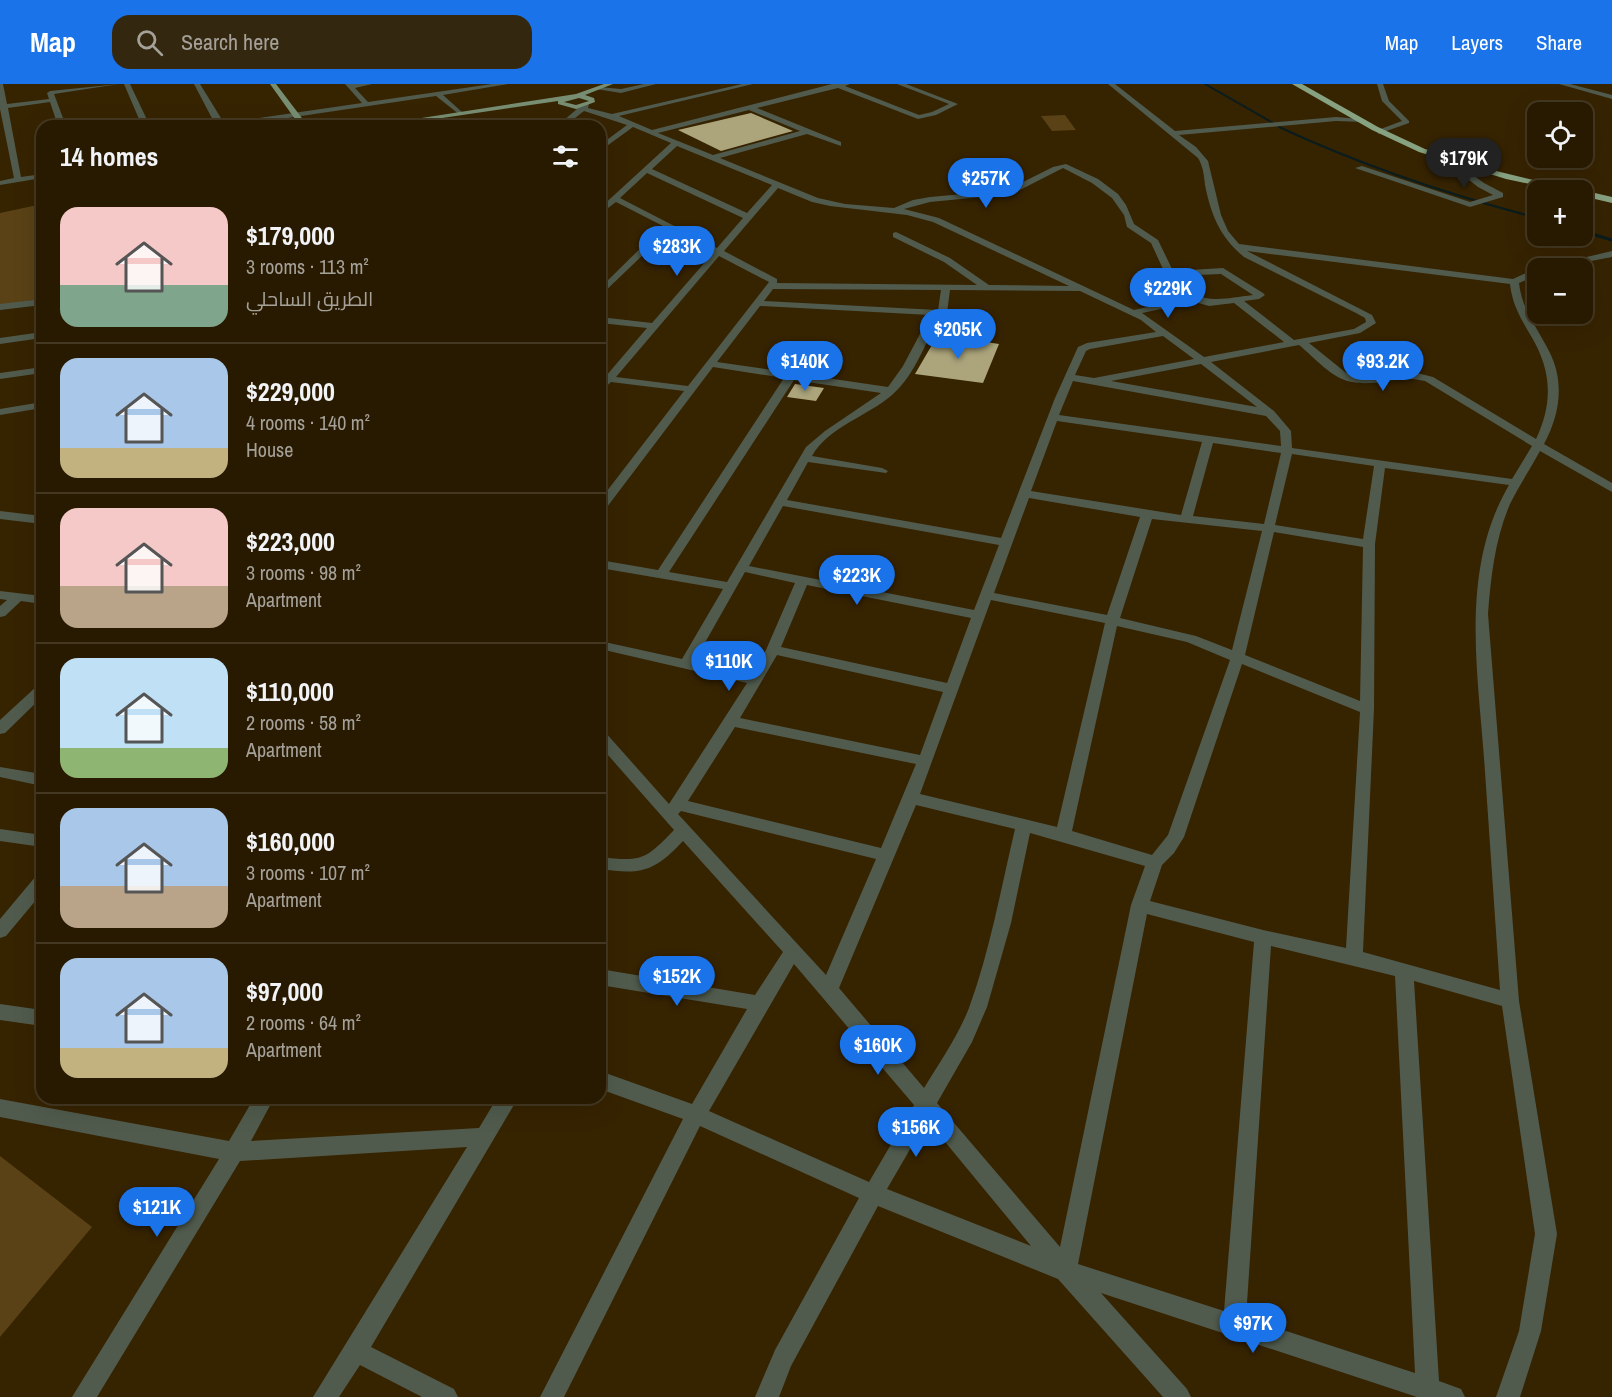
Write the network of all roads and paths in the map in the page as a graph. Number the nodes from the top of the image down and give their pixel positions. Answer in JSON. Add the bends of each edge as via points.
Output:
{"nodes":[{"id":1,"x":0,"y":84,"type":"edge"},
{"id":2,"x":47,"y":84,"type":"edge"},
{"id":3,"x":116,"y":84,"type":"edge"},
{"id":4,"x":127,"y":84,"type":"edge"},
{"id":5,"x":197,"y":84,"type":"edge"},
{"id":6,"x":273,"y":84,"type":"edge"},
{"id":7,"x":369,"y":84,"type":"edge"},
{"id":8,"x":505,"y":84,"type":"edge"},
{"id":9,"x":619,"y":84,"type":"edge"},
{"id":10,"x":652,"y":84,"type":"edge"},
{"id":11,"x":750,"y":84,"type":"edge"},
{"id":12,"x":848,"y":84,"type":"edge"},
{"id":13,"x":900,"y":84,"type":"edge"},
{"id":14,"x":1111,"y":84,"type":"edge"},
{"id":15,"x":1296,"y":84,"type":"edge"},
{"id":16,"x":1380,"y":84,"type":"edge"},
{"id":17,"x":1562,"y":84,"type":"edge"},
{"id":18,"x":349,"y":85,"type":"edge"},
{"id":19,"x":836,"y":85,"type":"edge"},
{"id":20,"x":610,"y":87,"type":"edge"},
{"id":21,"x":438,"y":94,"type":"junction"},
{"id":22,"x":51,"y":96,"type":"junction"},
{"id":23,"x":574,"y":96,"type":"junction"},
{"id":24,"x":1612,"y":97,"type":"edge"},
{"id":25,"x":563,"y":101,"type":"junction"},
{"id":26,"x":366,"y":104,"type":"junction"},
{"id":27,"x":587,"y":105,"type":"junction"},
{"id":28,"x":2,"y":107,"type":"edge"},
{"id":29,"x":750,"y":108,"type":"junction"},
{"id":30,"x":460,"y":113,"type":"junction"},
{"id":31,"x":294,"y":114,"type":"junction"},
{"id":32,"x":609,"y":115,"type":"junction"},
{"id":33,"x":1351,"y":116,"type":"junction"},
{"id":34,"x":572,"y":118,"type":"junction"},
{"id":35,"x":1336,"y":119,"type":"junction"},
{"id":36,"x":60,"y":120,"type":"edge"},
{"id":37,"x":143,"y":120,"type":"edge"},
{"id":38,"x":218,"y":120,"type":"edge"},
{"id":39,"x":258,"y":120,"type":"edge"},
{"id":40,"x":299,"y":120,"type":"edge"},
{"id":41,"x":414,"y":120,"type":"edge"},
{"id":42,"x":569,"y":120,"type":"edge"},
{"id":43,"x":1361,"y":121,"type":"junction"},
{"id":44,"x":632,"y":124,"type":"junction"},
{"id":45,"x":652,"y":132,"type":"junction"},
{"id":46,"x":805,"y":132,"type":"junction"},
{"id":47,"x":1381,"y":132,"type":"junction"},
{"id":48,"x":1173,"y":133,"type":"junction"},
{"id":49,"x":11,"y":143,"type":"junction"},
{"id":50,"x":676,"y":143,"type":"junction"},
{"id":51,"x":0,"y":144,"type":"edge"},
{"id":52,"x":606,"y":144,"type":"edge"},
{"id":53,"x":838,"y":144,"type":"dead end"},
{"id":54,"x":712,"y":158,"type":"junction"},
{"id":55,"x":1448,"y":159,"type":"junction"},
{"id":56,"x":1359,"y":168,"type":"dead end"},
{"id":57,"x":647,"y":170,"type":"junction"},
{"id":58,"x":36,"y":177,"type":"edge"},
{"id":59,"x":18,"y":180,"type":"junction"},
{"id":60,"x":763,"y":180,"type":"junction"},
{"id":61,"x":1531,"y":180,"type":"edge"},
{"id":62,"x":0,"y":183,"type":"edge"},
{"id":63,"x":776,"y":185,"type":"junction"},
{"id":64,"x":790,"y":191,"type":"junction"},
{"id":65,"x":766,"y":196,"type":"junction"},
{"id":66,"x":1593,"y":196,"type":"edge"},
{"id":67,"x":615,"y":198,"type":"junction"},
{"id":68,"x":1612,"y":200,"type":"edge"},
{"id":69,"x":606,"y":206,"type":"edge"},
{"id":70,"x":895,"y":211,"type":"junction"},
{"id":71,"x":748,"y":217,"type":"junction"},
{"id":72,"x":668,"y":226,"type":"junction"},
{"id":73,"x":896,"y":235,"type":"dead end"},
{"id":74,"x":1236,"y":247,"type":"junction"},
{"id":75,"x":718,"y":252,"type":"junction"},
{"id":76,"x":1612,"y":254,"type":"edge"},
{"id":77,"x":1593,"y":258,"type":"edge"},
{"id":78,"x":1170,"y":274,"type":"junction"},
{"id":79,"x":1527,"y":276,"type":"edge"},
{"id":80,"x":1514,"y":282,"type":"junction"},
{"id":81,"x":606,"y":286,"type":"edge"},
{"id":82,"x":772,"y":286,"type":"junction"},
{"id":83,"x":946,"y":287,"type":"junction"},
{"id":84,"x":987,"y":288,"type":"junction"},
{"id":85,"x":1085,"y":289,"type":"junction"},
{"id":86,"x":1195,"y":299,"type":"junction"},
{"id":87,"x":1238,"y":300,"type":"junction"},
{"id":88,"x":36,"y":303,"type":"edge"},
{"id":89,"x":758,"y":303,"type":"junction"},
{"id":90,"x":0,"y":307,"type":"edge"},
{"id":91,"x":1135,"y":312,"type":"junction"},
{"id":92,"x":936,"y":313,"type":"junction"},
{"id":93,"x":606,"y":321,"type":"edge"},
{"id":94,"x":652,"y":326,"type":"junction"},
{"id":95,"x":1166,"y":333,"type":"junction"},
{"id":96,"x":36,"y":336,"type":"edge"},
{"id":97,"x":0,"y":341,"type":"edge"},
{"id":98,"x":1296,"y":342,"type":"junction"},
{"id":99,"x":1203,"y":360,"type":"junction"},
{"id":100,"x":712,"y":364,"type":"junction"},
{"id":101,"x":36,"y":371,"type":"edge"},
{"id":102,"x":0,"y":376,"type":"edge"},
{"id":103,"x":791,"y":376,"type":"junction"},
{"id":104,"x":1069,"y":377,"type":"junction"},
{"id":105,"x":609,"y":379,"type":"junction"},
{"id":106,"x":1096,"y":381,"type":"junction"},
{"id":107,"x":606,"y":382,"type":"edge"},
{"id":108,"x":691,"y":389,"type":"junction"},
{"id":109,"x":891,"y":391,"type":"junction"},
{"id":110,"x":36,"y":406,"type":"edge"},
{"id":111,"x":0,"y":412,"type":"edge"},
{"id":112,"x":1270,"y":413,"type":"junction"},
{"id":113,"x":1053,"y":417,"type":"junction"},
{"id":114,"x":1208,"y":441,"type":"junction"},
{"id":115,"x":1539,"y":445,"type":"junction"},
{"id":116,"x":1287,"y":451,"type":"junction"},
{"id":117,"x":805,"y":458,"type":"junction"},
{"id":118,"x":1380,"y":465,"type":"junction"},
{"id":119,"x":882,"y":471,"type":"dead end"},
{"id":120,"x":1516,"y":483,"type":"junction"},
{"id":121,"x":1612,"y":488,"type":"edge"},
{"id":122,"x":1025,"y":494,"type":"junction"},
{"id":123,"x":606,"y":500,"type":"edge"},
{"id":124,"x":778,"y":502,"type":"junction"},
{"id":125,"x":36,"y":511,"type":"edge"},
{"id":126,"x":0,"y":515,"type":"edge"},
{"id":127,"x":1146,"y":515,"type":"junction"},
{"id":128,"x":23,"y":518,"type":"junction"},
{"id":129,"x":36,"y":519,"type":"edge"},
{"id":130,"x":1186,"y":520,"type":"junction"},
{"id":131,"x":1270,"y":528,"type":"junction"},
{"id":132,"x":1006,"y":543,"type":"junction"},
{"id":133,"x":1369,"y":544,"type":"junction"},
{"id":134,"x":606,"y":565,"type":"edge"},
{"id":135,"x":742,"y":568,"type":"junction"},
{"id":136,"x":661,"y":575,"type":"junction"},
{"id":137,"x":803,"y":580,"type":"junction"},
{"id":138,"x":732,"y":587,"type":"junction"},
{"id":139,"x":0,"y":595,"type":"edge"},
{"id":140,"x":986,"y":595,"type":"junction"},
{"id":141,"x":18,"y":597,"type":"junction"},
{"id":142,"x":36,"y":599,"type":"edge"},
{"id":143,"x":0,"y":613,"type":"edge"},
{"id":144,"x":978,"y":615,"type":"junction"},
{"id":145,"x":1112,"y":620,"type":"junction"},
{"id":146,"x":606,"y":646,"type":"edge"},
{"id":147,"x":773,"y":650,"type":"junction"},
{"id":148,"x":1239,"y":656,"type":"junction"},
{"id":149,"x":686,"y":664,"type":"junction"},
{"id":150,"x":755,"y":680,"type":"junction"},
{"id":151,"x":953,"y":688,"type":"junction"},
{"id":152,"x":36,"y":694,"type":"edge"},
{"id":153,"x":21,"y":708,"type":"junction"},
{"id":154,"x":1367,"y":709,"type":"junction"},
{"id":155,"x":0,"y":711,"type":"edge"},
{"id":156,"x":731,"y":721,"type":"junction"},
{"id":157,"x":0,"y":729,"type":"edge"},
{"id":158,"x":607,"y":753,"type":"edge"},
{"id":159,"x":925,"y":761,"type":"junction"},
{"id":160,"x":0,"y":772,"type":"edge"},
{"id":161,"x":36,"y":776,"type":"edge"},
{"id":162,"x":911,"y":798,"type":"junction"},
{"id":163,"x":674,"y":809,"type":"junction"},
{"id":164,"x":1024,"y":826,"type":"junction"},
{"id":165,"x":683,"y":831,"type":"junction"},
{"id":166,"x":0,"y":835,"type":"edge"},
{"id":167,"x":1063,"y":835,"type":"junction"},
{"id":168,"x":36,"y":841,"type":"edge"},
{"id":169,"x":888,"y":856,"type":"junction"},
{"id":170,"x":1155,"y":862,"type":"junction"},
{"id":171,"x":606,"y":864,"type":"edge"},
{"id":172,"x":36,"y":888,"type":"edge"},
{"id":173,"x":1140,"y":906,"type":"junction"},
{"id":174,"x":0,"y":932,"type":"edge"},
{"id":175,"x":1263,"y":937,"type":"junction"},
{"id":176,"x":793,"y":951,"type":"junction"},
{"id":177,"x":1354,"y":957,"type":"junction"},
{"id":178,"x":1404,"y":972,"type":"junction"},
{"id":179,"x":606,"y":978,"type":"edge"},
{"id":180,"x":829,"y":990,"type":"junction"},
{"id":181,"x":1510,"y":1001,"type":"junction"},
{"id":182,"x":759,"y":1002,"type":"junction"},
{"id":183,"x":0,"y":1012,"type":"edge"},
{"id":184,"x":36,"y":1017,"type":"edge"},
{"id":185,"x":606,"y":1082,"type":"edge"},
{"id":186,"x":261,"y":1104,"type":"edge"},
{"id":187,"x":504,"y":1104,"type":"edge"},
{"id":188,"x":926,"y":1104,"type":"junction"},
{"id":189,"x":0,"y":1108,"type":"edge"},
{"id":190,"x":695,"y":1114,"type":"junction"},
{"id":191,"x":483,"y":1137,"type":"junction"},
{"id":192,"x":234,"y":1152,"type":"junction"},
{"id":193,"x":873,"y":1194,"type":"junction"},
{"id":194,"x":1066,"y":1271,"type":"junction"},
{"id":195,"x":1234,"y":1326,"type":"junction"},
{"id":196,"x":356,"y":1351,"type":"junction"},
{"id":197,"x":1428,"y":1389,"type":"junction"},
{"id":198,"x":84,"y":1397,"type":"edge"},
{"id":199,"x":325,"y":1397,"type":"edge"},
{"id":200,"x":446,"y":1397,"type":"edge"},
{"id":201,"x":552,"y":1397,"type":"edge"},
{"id":202,"x":767,"y":1397,"type":"edge"},
{"id":203,"x":1179,"y":1397,"type":"edge"},
{"id":204,"x":1453,"y":1397,"type":"edge"},
{"id":205,"x":1508,"y":1397,"type":"edge"}],
"edges":[{"from":1,"to":28,"type":"street"},
{"from":2,"to":22,"type":"street"},
{"from":3,"to":22,"type":"street"},
{"from":4,"to":37,"type":"street"},
{"from":5,"to":38,"type":"street"},
{"from":6,"to":31,"type":"main road"},
{"from":7,"to":18,"type":"street"},
{"from":8,"to":21,"type":"street"},
{"from":9,"to":20,"type":"main road"},
{"from":10,"to":20,"type":"street","via":[[625,90]]},
{"from":11,"to":32,"type":"street"},
{"from":12,"to":19,"type":"street"},
{"from":13,"to":19,"type":"street","via":[[955,104],[918,117]]},
{"from":14,"to":48,"type":"street"},
{"from":15,"to":33,"type":"highway"},
{"from":16,"to":47,"type":"street","via":[[1386,101],[1407,122]]},
{"from":17,"to":24,"type":"street"},
{"from":18,"to":26,"type":"street"},
{"from":19,"to":29,"type":"street"},
{"from":20,"to":23,"type":"main road"},
{"from":20,"to":27,"type":"main road"},
{"from":21,"to":26,"type":"street"},
{"from":21,"to":30,"type":"street"},
{"from":22,"to":28,"type":"street"},
{"from":22,"to":36,"type":"street"},
{"from":23,"to":25,"type":"main road"},
{"from":23,"to":27,"type":"main road","via":[[584,97]]},
{"from":25,"to":27,"type":"main road"},
{"from":25,"to":30,"type":"main road"},
{"from":25,"to":34,"type":"street"},
{"from":26,"to":31,"type":"street"},
{"from":27,"to":32,"type":"street"},
{"from":27,"to":34,"type":"street"},
{"from":28,"to":49,"type":"street"},
{"from":29,"to":45,"type":"street"},
{"from":29,"to":46,"type":"street"},
{"from":30,"to":41,"type":"main road"},
{"from":31,"to":39,"type":"street"},
{"from":31,"to":40,"type":"main road"},
{"from":32,"to":44,"type":"street"},
{"from":33,"to":35,"type":"street"},
{"from":33,"to":43,"type":"highway"},
{"from":34,"to":42,"type":"street"},
{"from":35,"to":43,"type":"street"},
{"from":35,"to":48,"type":"street"},
{"from":43,"to":47,"type":"highway"},
{"from":44,"to":45,"type":"street"},
{"from":44,"to":52,"type":"street"},
{"from":45,"to":50,"type":"street"},
{"from":46,"to":53,"type":"street"},
{"from":46,"to":54,"type":"street"},
{"from":47,"to":55,"type":"highway"},
{"from":48,"to":74,"type":"street","via":[[1205,162],[1215,217]]},
{"from":49,"to":51,"type":"street"},
{"from":49,"to":59,"type":"street"},
{"from":50,"to":54,"type":"street"},
{"from":50,"to":57,"type":"street"},
{"from":54,"to":60,"type":"street"},
{"from":55,"to":56,"type":"street","via":[[1500,196],[1467,204]]},
{"from":55,"to":61,"type":"highway"},
{"from":57,"to":67,"type":"street"},
{"from":57,"to":71,"type":"street"},
{"from":58,"to":59,"type":"street"},
{"from":59,"to":62,"type":"street"},
{"from":60,"to":63,"type":"street"},
{"from":60,"to":65,"type":"street"},
{"from":63,"to":64,"type":"street"},
{"from":63,"to":65,"type":"street"},
{"from":64,"to":65,"type":"street"},
{"from":64,"to":70,"type":"street","via":[[824,203]]},
{"from":65,"to":71,"type":"street"},
{"from":66,"to":68,"type":"highway"},
{"from":67,"to":69,"type":"street"},
{"from":67,"to":72,"type":"street"},
{"from":70,"to":78,"type":"street","via":[[917,200],[1015,191],[1063,166],[1099,184],[1123,205],[1130,225],[1155,242]]},
{"from":70,"to":85,"type":"street","via":[[936,220]]},
{"from":71,"to":75,"type":"street"},
{"from":72,"to":75,"type":"street"},
{"from":72,"to":81,"type":"street"},
{"from":73,"to":84,"type":"street","via":[[947,260]]},
{"from":74,"to":80,"type":"street"},
{"from":74,"to":98,"type":"street","via":[[1359,311],[1371,323],[1358,331]]},
{"from":75,"to":82,"type":"street","via":[[772,279]]},
{"from":75,"to":94,"type":"street"},
{"from":76,"to":77,"type":"street"},
{"from":78,"to":86,"type":"street"},
{"from":78,"to":87,"type":"street","via":[[1223,271],[1260,294]]},
{"from":79,"to":80,"type":"street"},
{"from":80,"to":115,"type":"street","via":[[1518,306],[1552,366],[1554,399]]},
{"from":82,"to":83,"type":"street"},
{"from":82,"to":89,"type":"street"},
{"from":83,"to":84,"type":"street"},
{"from":83,"to":92,"type":"street","via":[[942,313]]},
{"from":84,"to":85,"type":"street"},
{"from":85,"to":91,"type":"street"},
{"from":86,"to":87,"type":"street","via":[[1207,303]]},
{"from":86,"to":91,"type":"street"},
{"from":87,"to":98,"type":"street"},
{"from":88,"to":90,"type":"street"},
{"from":89,"to":92,"type":"street"},
{"from":89,"to":100,"type":"street"},
{"from":91,"to":95,"type":"street"},
{"from":92,"to":109,"type":"street"},
{"from":93,"to":94,"type":"street"},
{"from":94,"to":105,"type":"street"},
{"from":95,"to":99,"type":"street"},
{"from":95,"to":104,"type":"street","via":[[1084,347]]},
{"from":96,"to":97,"type":"street"},
{"from":98,"to":99,"type":"street"},
{"from":98,"to":115,"type":"street","via":[[1352,379],[1409,374],[1429,378]]},
{"from":99,"to":106,"type":"street"},
{"from":99,"to":112,"type":"street"},
{"from":100,"to":103,"type":"street"},
{"from":100,"to":108,"type":"street"},
{"from":101,"to":102,"type":"street"},
{"from":103,"to":109,"type":"street"},
{"from":103,"to":136,"type":"street"},
{"from":104,"to":106,"type":"street"},
{"from":104,"to":113,"type":"street"},
{"from":105,"to":107,"type":"street"},
{"from":105,"to":108,"type":"street"},
{"from":106,"to":112,"type":"street"},
{"from":108,"to":123,"type":"street"},
{"from":109,"to":117,"type":"street","via":[[820,438]]},
{"from":110,"to":111,"type":"street"},
{"from":112,"to":116,"type":"street","via":[[1285,431]]},
{"from":113,"to":114,"type":"street"},
{"from":113,"to":122,"type":"street"},
{"from":114,"to":116,"type":"street"},
{"from":114,"to":130,"type":"street"},
{"from":115,"to":120,"type":"street"},
{"from":115,"to":121,"type":"street"},
{"from":116,"to":118,"type":"street"},
{"from":116,"to":131,"type":"street"},
{"from":117,"to":119,"type":"street"},
{"from":117,"to":124,"type":"street"},
{"from":118,"to":120,"type":"street"},
{"from":118,"to":133,"type":"street"},
{"from":120,"to":181,"type":"street","via":[[1493,534],[1485,567],[1481,614]]},
{"from":122,"to":127,"type":"street"},
{"from":122,"to":132,"type":"street"},
{"from":124,"to":132,"type":"street"},
{"from":124,"to":135,"type":"street"},
{"from":125,"to":128,"type":"street"},
{"from":126,"to":128,"type":"street"},
{"from":127,"to":130,"type":"street"},
{"from":127,"to":145,"type":"street"},
{"from":128,"to":129,"type":"street"},
{"from":130,"to":131,"type":"street"},
{"from":131,"to":133,"type":"street"},
{"from":131,"to":148,"type":"street"},
{"from":132,"to":140,"type":"street"},
{"from":133,"to":154,"type":"street"},
{"from":134,"to":136,"type":"street"},
{"from":135,"to":137,"type":"street"},
{"from":135,"to":138,"type":"street"},
{"from":136,"to":138,"type":"street"},
{"from":137,"to":144,"type":"street"},
{"from":137,"to":147,"type":"street"},
{"from":138,"to":149,"type":"street"},
{"from":139,"to":141,"type":"street"},
{"from":140,"to":144,"type":"street"},
{"from":140,"to":145,"type":"street"},
{"from":141,"to":142,"type":"street"},
{"from":141,"to":143,"type":"street"},
{"from":144,"to":151,"type":"street"},
{"from":145,"to":148,"type":"street","via":[[1191,639]]},
{"from":145,"to":167,"type":"street"},
{"from":146,"to":149,"type":"street"},
{"from":147,"to":150,"type":"street"},
{"from":147,"to":151,"type":"street"},
{"from":148,"to":154,"type":"street"},
{"from":148,"to":170,"type":"street","via":[[1176,837]]},
{"from":149,"to":150,"type":"street"},
{"from":150,"to":156,"type":"street"},
{"from":151,"to":159,"type":"street"},
{"from":152,"to":153,"type":"street"},
{"from":153,"to":155,"type":"street"},
{"from":153,"to":157,"type":"street"},
{"from":154,"to":177,"type":"street"},
{"from":156,"to":159,"type":"street"},
{"from":156,"to":163,"type":"street"},
{"from":158,"to":163,"type":"street"},
{"from":159,"to":162,"type":"street"},
{"from":160,"to":161,"type":"street"},
{"from":162,"to":164,"type":"street"},
{"from":162,"to":169,"type":"street"},
{"from":163,"to":165,"type":"street"},
{"from":163,"to":169,"type":"street"},
{"from":164,"to":167,"type":"street"},
{"from":164,"to":188,"type":"street","via":[[978,1008]]},
{"from":165,"to":171,"type":"street","via":[[645,865],[636,868]]},
{"from":165,"to":176,"type":"street"},
{"from":166,"to":168,"type":"street"},
{"from":167,"to":170,"type":"street"},
{"from":169,"to":180,"type":"street"},
{"from":170,"to":173,"type":"street"},
{"from":172,"to":174,"type":"street"},
{"from":173,"to":175,"type":"street"},
{"from":173,"to":194,"type":"street"},
{"from":175,"to":177,"type":"street"},
{"from":175,"to":195,"type":"street"},
{"from":176,"to":180,"type":"street"},
{"from":176,"to":182,"type":"street"},
{"from":177,"to":178,"type":"street"},
{"from":178,"to":181,"type":"street"},
{"from":178,"to":197,"type":"street"},
{"from":179,"to":182,"type":"street"},
{"from":180,"to":188,"type":"street"},
{"from":181,"to":205,"type":"street","via":[[1546,1234],[1530,1331]]},
{"from":182,"to":190,"type":"street"},
{"from":183,"to":184,"type":"street"},
{"from":185,"to":190,"type":"street"},
{"from":186,"to":192,"type":"street"},
{"from":187,"to":191,"type":"street"},
{"from":188,"to":193,"type":"street"},
{"from":188,"to":194,"type":"street"},
{"from":189,"to":192,"type":"street"},
{"from":190,"to":193,"type":"street"},
{"from":190,"to":201,"type":"street"},
{"from":191,"to":192,"type":"street"},
{"from":191,"to":196,"type":"street"},
{"from":192,"to":198,"type":"street"},
{"from":193,"to":194,"type":"street"},
{"from":193,"to":202,"type":"street","via":[[783,1358]]},
{"from":194,"to":195,"type":"street"},
{"from":194,"to":203,"type":"street"},
{"from":195,"to":197,"type":"street"},
{"from":196,"to":199,"type":"street"},
{"from":196,"to":200,"type":"street"},
{"from":197,"to":204,"type":"street"}]}
